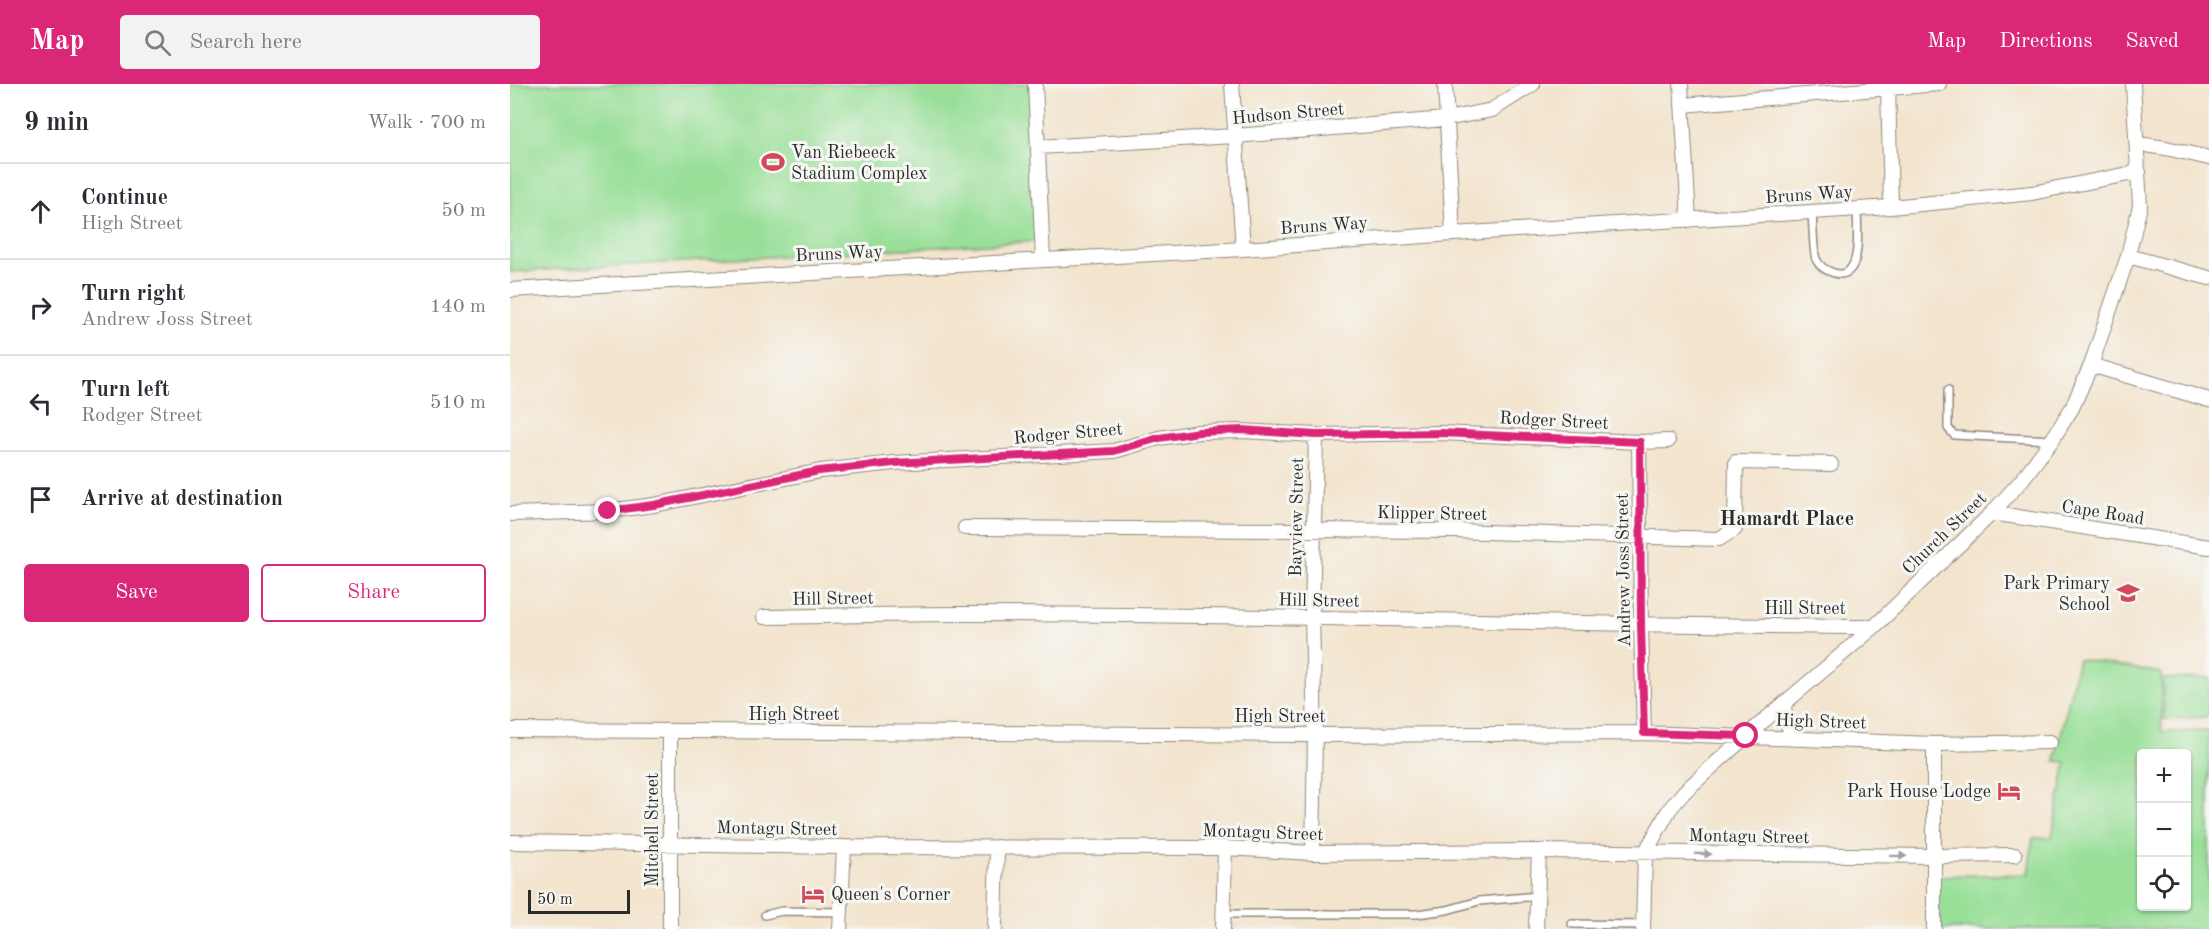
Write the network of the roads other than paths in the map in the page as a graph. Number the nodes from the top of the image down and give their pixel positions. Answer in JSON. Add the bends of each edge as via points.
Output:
{"nodes":[{"id":1,"x":1035,"y":84,"type":"edge"},
{"id":2,"x":1232,"y":84,"type":"edge"},
{"id":3,"x":1445,"y":84,"type":"edge"},
{"id":4,"x":1533,"y":84,"type":"edge"},
{"id":5,"x":1682,"y":84,"type":"edge"},
{"id":6,"x":1939,"y":84,"type":"edge"},
{"id":7,"x":2133,"y":84,"type":"edge"},
{"id":8,"x":1888,"y":86,"type":"edge"},
{"id":9,"x":1682,"y":105,"type":"junction"},
{"id":10,"x":1446,"y":119,"type":"junction"},
{"id":11,"x":1235,"y":136,"type":"junction"},
{"id":12,"x":2138,"y":144,"type":"junction"},
{"id":13,"x":1038,"y":147,"type":"junction"},
{"id":14,"x":2209,"y":158,"type":"edge"},
{"id":15,"x":2139,"y":172,"type":"junction"},
{"id":16,"x":1891,"y":207,"type":"junction"},
{"id":17,"x":1857,"y":209,"type":"junction"},
{"id":18,"x":1812,"y":212,"type":"junction"},
{"id":19,"x":1689,"y":220,"type":"junction"},
{"id":20,"x":1453,"y":234,"type":"junction"},
{"id":21,"x":1243,"y":249,"type":"junction"},
{"id":22,"x":2128,"y":255,"type":"junction"},
{"id":23,"x":1043,"y":260,"type":"junction"},
{"id":24,"x":2209,"y":278,"type":"edge"},
{"id":25,"x":510,"y":290,"type":"edge"},
{"id":26,"x":2091,"y":365,"type":"junction"},
{"id":27,"x":1947,"y":390,"type":"dead end"},
{"id":28,"x":2209,"y":400,"type":"edge"},
{"id":29,"x":1316,"y":435,"type":"junction"},
{"id":30,"x":2052,"y":440,"type":"junction"},
{"id":31,"x":1668,"y":441,"type":"dead end"},
{"id":32,"x":1640,"y":442,"type":"junction"},
{"id":33,"x":1831,"y":464,"type":"dead end"},
{"id":34,"x":1992,"y":513,"type":"junction"},
{"id":35,"x":510,"y":514,"type":"edge"},
{"id":36,"x":964,"y":528,"type":"dead end"},
{"id":37,"x":1314,"y":531,"type":"junction"},
{"id":38,"x":1641,"y":537,"type":"junction"},
{"id":39,"x":2209,"y":547,"type":"edge"},
{"id":40,"x":764,"y":617,"type":"dead end"},
{"id":41,"x":1312,"y":618,"type":"junction"},
{"id":42,"x":1641,"y":625,"type":"junction"},
{"id":43,"x":1874,"y":627,"type":"junction"},
{"id":44,"x":1784,"y":704,"type":"junction"},
{"id":45,"x":510,"y":730,"type":"edge"},
{"id":46,"x":670,"y":731,"type":"junction"},
{"id":47,"x":1644,"y":733,"type":"junction"},
{"id":48,"x":1315,"y":735,"type":"junction"},
{"id":49,"x":1746,"y":736,"type":"junction"},
{"id":50,"x":1793,"y":738,"type":"junction"},
{"id":51,"x":2050,"y":742,"type":"dead end"},
{"id":52,"x":1934,"y":744,"type":"junction"},
{"id":53,"x":510,"y":842,"type":"edge"},
{"id":54,"x":670,"y":845,"type":"junction"},
{"id":55,"x":844,"y":847,"type":"junction"},
{"id":56,"x":997,"y":847,"type":"junction"},
{"id":57,"x":1225,"y":848,"type":"junction"},
{"id":58,"x":1539,"y":851,"type":"junction"},
{"id":59,"x":1313,"y":853,"type":"junction"},
{"id":60,"x":1645,"y":853,"type":"junction"},
{"id":61,"x":2015,"y":855,"type":"dead end"},
{"id":62,"x":1933,"y":856,"type":"junction"},
{"id":63,"x":1538,"y":896,"type":"junction"},
{"id":64,"x":841,"y":912,"type":"junction"},
{"id":65,"x":1224,"y":914,"type":"junction"},
{"id":66,"x":765,"y":915,"type":"dead end"},
{"id":67,"x":1572,"y":924,"type":"dead end"},
{"id":68,"x":1643,"y":927,"type":"edge"},
{"id":69,"x":670,"y":929,"type":"edge"},
{"id":70,"x":840,"y":929,"type":"edge"},
{"id":71,"x":995,"y":929,"type":"edge"},
{"id":72,"x":1224,"y":929,"type":"edge"},
{"id":73,"x":1536,"y":929,"type":"edge"},
{"id":74,"x":1934,"y":929,"type":"edge"}],
"edges":[{"from":1,"to":13,"type":"street"},
{"from":2,"to":11,"type":"street"},
{"from":3,"to":10,"type":"street"},
{"from":4,"to":10,"type":"street","name":"Hudson Street","via":[[1492,110]]},
{"from":5,"to":9,"type":"street"},
{"from":6,"to":8,"type":"street"},
{"from":7,"to":12,"type":"street","name":"Church Street"},
{"from":8,"to":9,"type":"street"},
{"from":8,"to":16,"type":"street"},
{"from":9,"to":19,"type":"street"},
{"from":10,"to":11,"type":"street","name":"Hudson Street"},
{"from":10,"to":20,"type":"street"},
{"from":11,"to":13,"type":"street","name":"Hudson Street"},
{"from":11,"to":21,"type":"street"},
{"from":12,"to":14,"type":"street"},
{"from":12,"to":15,"type":"street","name":"Church Street"},
{"from":13,"to":23,"type":"street"},
{"from":15,"to":16,"type":"street","name":"Bruns Way","via":[[2032,193]]},
{"from":15,"to":22,"type":"street","name":"Church Street","via":[[2139,206]]},
{"from":16,"to":17,"type":"street","name":"Bruns Way"},
{"from":17,"to":18,"type":"street","name":"Bruns Way"},
{"from":17,"to":18,"type":"lane","via":[[1854,265],[1847,273],[1837,274],[1824,269],[1816,259]]},
{"from":18,"to":19,"type":"street","name":"Bruns Way"},
{"from":19,"to":20,"type":"street","name":"Bruns Way"},
{"from":20,"to":21,"type":"street","name":"Bruns Way"},
{"from":21,"to":23,"type":"street","name":"Bruns Way"},
{"from":22,"to":24,"type":"street"},
{"from":22,"to":26,"type":"street","name":"Church Street"},
{"from":23,"to":25,"type":"street","name":"Bruns Way"},
{"from":26,"to":28,"type":"street"},
{"from":26,"to":30,"type":"street","name":"Church Street"},
{"from":27,"to":30,"type":"lane","via":[[1948,428],[1954,435]]},
{"from":29,"to":32,"type":"street","name":"Rodger Street","via":[[1441,433]]},
{"from":29,"to":35,"type":"street","name":"Rodger Street","via":[[1242,430],[1199,432],[1114,451],[894,463],[819,471],[654,505],[608,511]]},
{"from":29,"to":37,"type":"street","name":"Bayview Street"},
{"from":30,"to":34,"type":"street","name":"Church Street"},
{"from":31,"to":32,"type":"street","name":"Rodger Street"},
{"from":32,"to":38,"type":"street","name":"Andrew Joss Street"},
{"from":33,"to":38,"type":"street","name":"Klipper Street","via":[[1736,462],[1735,529],[1719,539]]},
{"from":34,"to":39,"type":"street","name":"Cape Road"},
{"from":34,"to":43,"type":"street","name":"Church Street"},
{"from":36,"to":37,"type":"street","name":"Klipper Street"},
{"from":37,"to":38,"type":"street","name":"Klipper Street"},
{"from":37,"to":41,"type":"street","name":"Bayview Street"},
{"from":38,"to":42,"type":"street","name":"Andrew Joss Street"},
{"from":40,"to":41,"type":"street","name":"Hill Street","via":[[963,614]]},
{"from":41,"to":42,"type":"street","name":"Hill Street"},
{"from":41,"to":48,"type":"street","name":"Bayview Street"},
{"from":42,"to":43,"type":"street","name":"Hill Street"},
{"from":42,"to":47,"type":"street","name":"Andrew Joss Street"},
{"from":43,"to":44,"type":"street","name":"Church Street"},
{"from":44,"to":49,"type":"street","name":"Church Street"},
{"from":44,"to":50,"type":"street"},
{"from":45,"to":46,"type":"street","name":"High Street"},
{"from":46,"to":48,"type":"street","name":"High Street"},
{"from":46,"to":54,"type":"street","name":"Mitchell Street"},
{"from":47,"to":48,"type":"street","name":"High Street"},
{"from":47,"to":49,"type":"street","name":"High Street"},
{"from":48,"to":59,"type":"street","name":"Bayview Street"},
{"from":49,"to":50,"type":"street","name":"High Street"},
{"from":49,"to":60,"type":"street","name":"Church Street","via":[[1684,792]]},
{"from":50,"to":52,"type":"street","name":"High Street"},
{"from":51,"to":52,"type":"street","name":"High Street"},
{"from":52,"to":62,"type":"street"},
{"from":53,"to":54,"type":"street","name":"Montagu Street"},
{"from":54,"to":55,"type":"street","name":"Montagu Street"},
{"from":54,"to":69,"type":"street","name":"Mitchell Street"},
{"from":55,"to":56,"type":"street","name":"Montagu Street"},
{"from":55,"to":64,"type":"street"},
{"from":56,"to":57,"type":"street","name":"Montagu Street"},
{"from":56,"to":71,"type":"street"},
{"from":57,"to":59,"type":"street","name":"Montagu Street"},
{"from":57,"to":65,"type":"street"},
{"from":58,"to":59,"type":"street","name":"Montagu Street"},
{"from":58,"to":60,"type":"street","name":"Montagu Street"},
{"from":58,"to":63,"type":"street"},
{"from":60,"to":62,"type":"street","name":"Montagu Street","one_way":true},
{"from":60,"to":68,"type":"street","name":"Church Street"},
{"from":61,"to":62,"type":"street","name":"Montagu Street"},
{"from":62,"to":74,"type":"street"},
{"from":63,"to":65,"type":"lane","via":[[1479,901],[1416,914]]},
{"from":63,"to":73,"type":"street"},
{"from":64,"to":66,"type":"lane","via":[[782,911]]},
{"from":64,"to":70,"type":"street"},
{"from":65,"to":72,"type":"street"},
{"from":67,"to":68,"type":"lane"}]}
